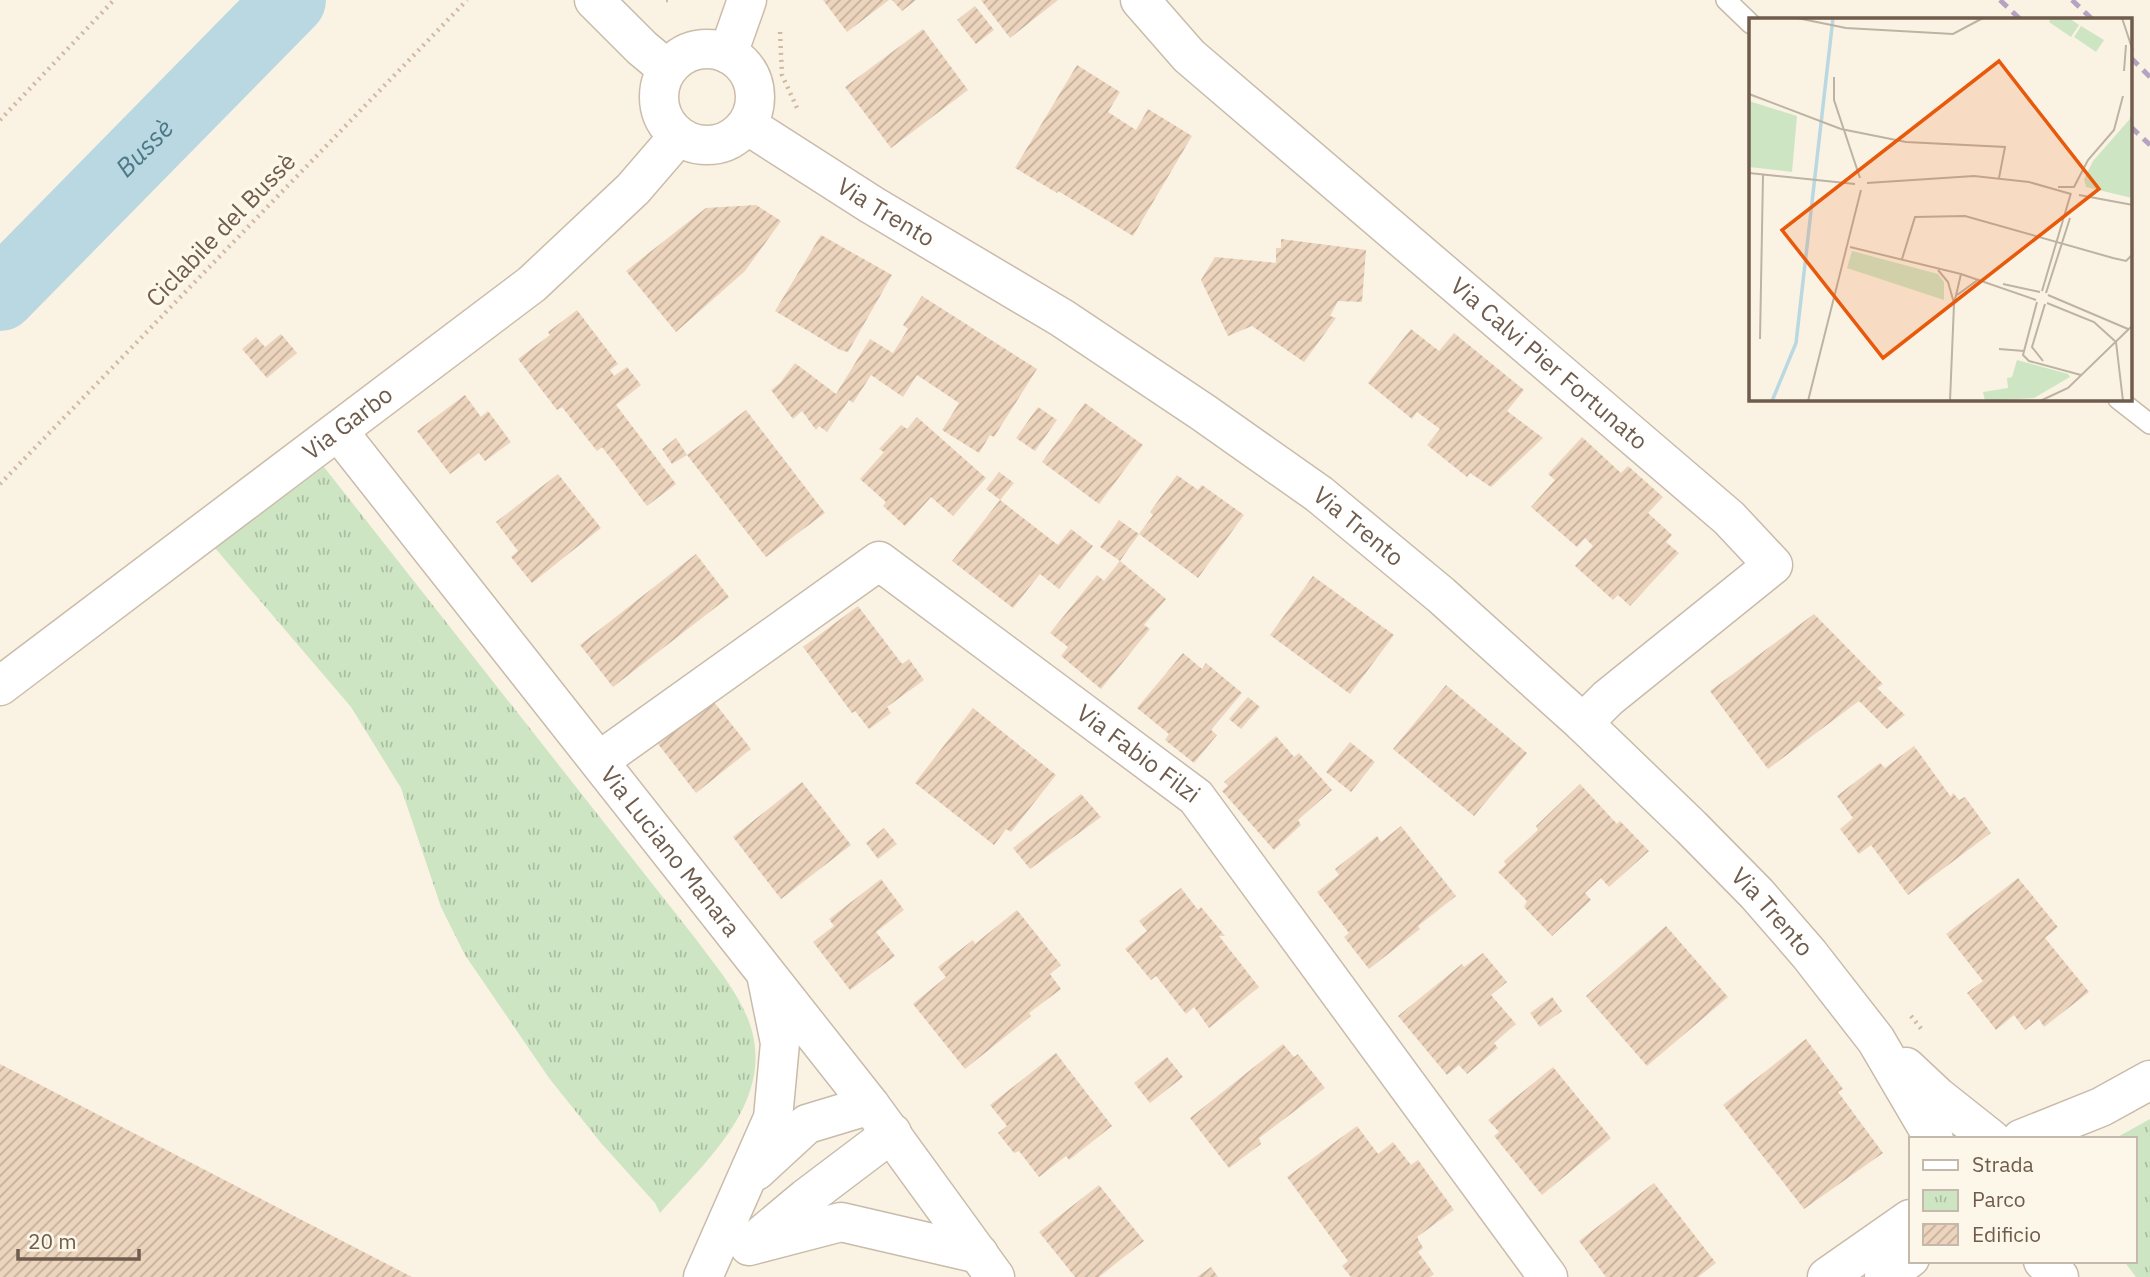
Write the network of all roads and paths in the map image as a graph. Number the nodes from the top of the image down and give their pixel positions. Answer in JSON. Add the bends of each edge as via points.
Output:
{"nodes":[{"id":1,"x":114,"y":0,"type":"edge"},
{"id":2,"x":467,"y":0,"type":"edge"},
{"id":3,"x":594,"y":0,"type":"edge"},
{"id":4,"x":747,"y":0,"type":"edge"},
{"id":5,"x":1140,"y":0,"type":"edge"},
{"id":6,"x":1726,"y":0,"type":"edge"},
{"id":7,"x":1749,"y":22,"type":"edge"},
{"id":8,"x":728,"y":54,"type":"junction"},
{"id":9,"x":666,"y":68,"type":"junction"},
{"id":10,"x":0,"y":120,"type":"edge"},
{"id":11,"x":747,"y":125,"type":"junction"},
{"id":12,"x":677,"y":138,"type":"junction"},
{"id":13,"x":2121,"y":401,"type":"edge"},
{"id":14,"x":2150,"y":424,"type":"edge"},
{"id":15,"x":338,"y":432,"type":"junction"},
{"id":16,"x":0,"y":484,"type":"edge"},
{"id":17,"x":0,"y":686,"type":"edge"},
{"id":18,"x":1583,"y":723,"type":"junction"},
{"id":19,"x":599,"y":761,"type":"junction"},
{"id":20,"x":765,"y":970,"type":"junction"},
{"id":21,"x":1876,"y":1040,"type":"junction"},
{"id":22,"x":2150,"y":1080,"type":"edge"},
{"id":23,"x":2101,"y":1107,"type":"junction"},
{"id":24,"x":881,"y":1119,"type":"junction"},
{"id":25,"x":1933,"y":1137,"type":"edge"},
{"id":26,"x":1988,"y":1137,"type":"edge"},
{"id":27,"x":2026,"y":1137,"type":"edge"},
{"id":28,"x":2072,"y":1137,"type":"edge"},
{"id":29,"x":745,"y":1182,"type":"junction"},
{"id":30,"x":1909,"y":1220,"type":"edge"},
{"id":31,"x":749,"y":1246,"type":"junction"},
{"id":32,"x":1909,"y":1259,"type":"edge"},
{"id":33,"x":2045,"y":1263,"type":"edge"},
{"id":34,"x":987,"y":1265,"type":"edge"},
{"id":35,"x":703,"y":1277,"type":"edge"},
{"id":36,"x":713,"y":1277,"type":"edge"},
{"id":37,"x":1548,"y":1277,"type":"edge"},
{"id":38,"x":1827,"y":1277,"type":"edge"},
{"id":39,"x":1884,"y":1277,"type":"edge"},
{"id":40,"x":2059,"y":1277,"type":"edge"}],
"edges":[{"from":1,"to":10,"type":"path"},
{"from":2,"to":16,"type":"path","name":"Ciclabile del Bussè"},
{"from":3,"to":9,"type":"street"},
{"from":4,"to":8,"type":"street"},
{"from":5,"to":18,"type":"street","name":"Via Calvi Pier Fortunato","via":[[1189,56],[1729,518],[1773,565]]},
{"from":6,"to":7,"type":"lane"},
{"from":8,"to":9,"type":"street","via":[[702,49],[686,53]]},
{"from":8,"to":11,"type":"street","via":[[747,69],[754,85],[756,102]]},
{"from":9,"to":12,"type":"street","via":[[658,93],[659,110]]},
{"from":11,"to":12,"type":"street","via":[[727,142],[711,146]]},
{"from":11,"to":18,"type":"street","name":"Via Trento","via":[[1062,318],[1319,494],[1441,595]]},
{"from":12,"to":15,"type":"street","name":"Via Garbo","via":[[633,189],[532,284]]},
{"from":13,"to":14,"type":"lane"},
{"from":15,"to":17,"type":"street","name":"Via Garbo"},
{"from":15,"to":19,"type":"street","name":"Via Luciano Manara"},
{"from":18,"to":21,"type":"street","name":"Via Trento","via":[[1757,894]]},
{"from":19,"to":20,"type":"street","name":"Via Luciano Manara"},
{"from":19,"to":37,"type":"street","name":"Via Fabio Filzi","via":[[879,561],[1196,797]]},
{"from":20,"to":24,"type":"street","name":"Via Luciano Manara"},
{"from":20,"to":29,"type":"street","via":[[780,1043],[773,1118]]},
{"from":21,"to":25,"type":"street","name":"Via Trento"},
{"from":21,"to":26,"type":"street","name":"Via Trento"},
{"from":22,"to":23,"type":"street"},
{"from":23,"to":27,"type":"street"},
{"from":23,"to":28,"type":"street"},
{"from":24,"to":29,"type":"street","via":[[807,1124]]},
{"from":24,"to":31,"type":"street","via":[[806,1198]]},
{"from":24,"to":34,"type":"street","name":"Via Luciano Manara"},
{"from":29,"to":35,"type":"street"},
{"from":30,"to":38,"type":"street"},
{"from":31,"to":34,"type":"street","via":[[841,1222]]},
{"from":31,"to":36,"type":"street"},
{"from":32,"to":39,"type":"street"},
{"from":33,"to":40,"type":"street"}]}
